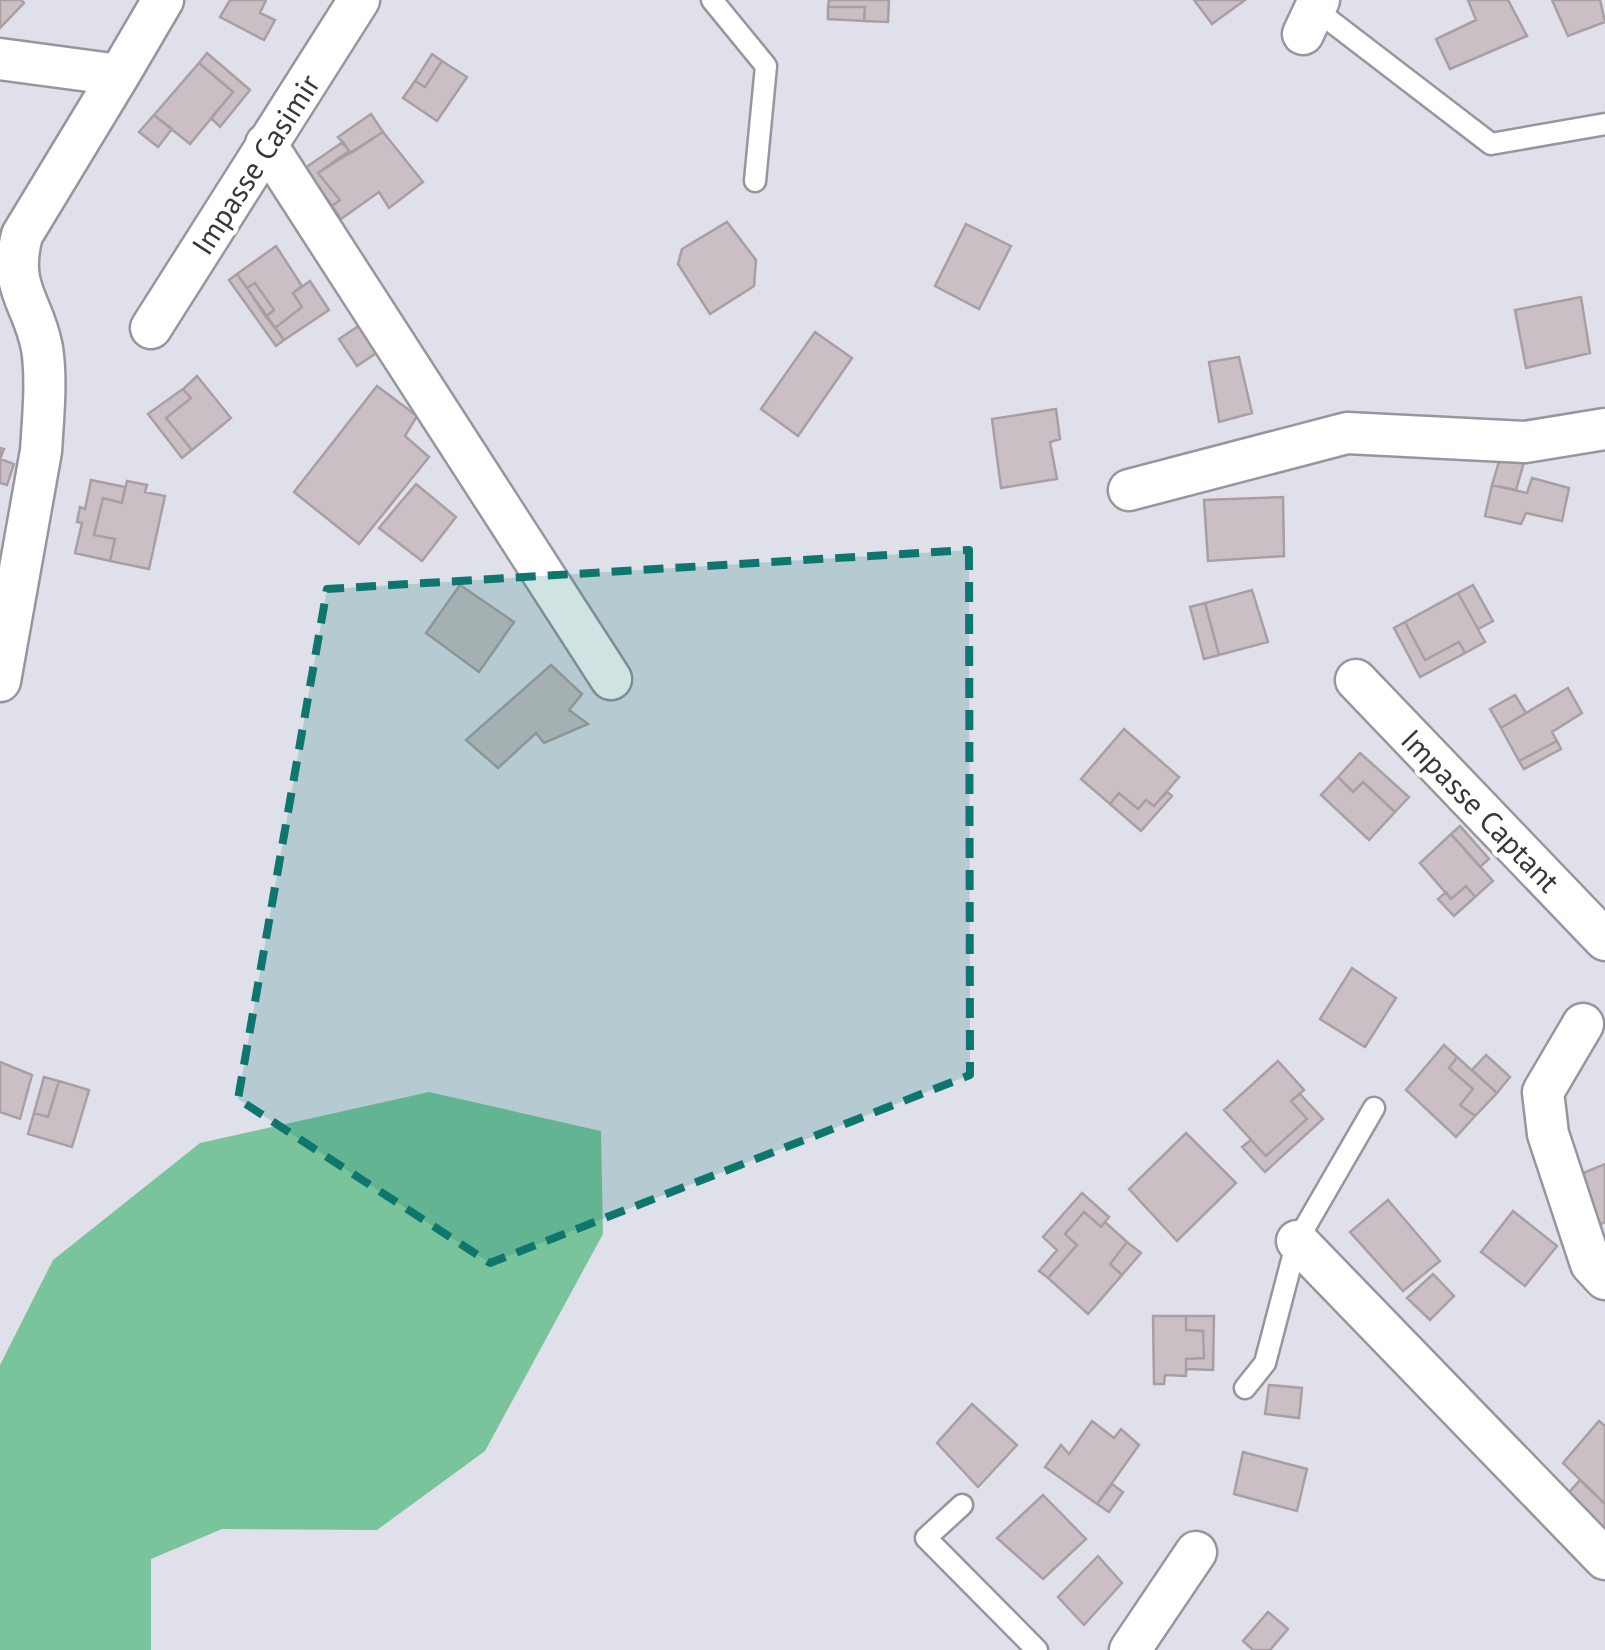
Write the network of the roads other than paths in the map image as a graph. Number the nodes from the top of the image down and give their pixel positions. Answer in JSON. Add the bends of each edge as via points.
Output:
{"nodes":[{"id":1,"x":164,"y":0,"type":"edge"},
{"id":2,"x":359,"y":0,"type":"edge"},
{"id":3,"x":712,"y":0,"type":"edge"},
{"id":4,"x":1312,"y":14,"type":"edge"},
{"id":5,"x":0,"y":60,"type":"edge"},
{"id":6,"x":118,"y":75,"type":"junction"},
{"id":7,"x":1605,"y":124,"type":"edge"},
{"id":8,"x":266,"y":144,"type":"junction"},
{"id":9,"x":754,"y":181,"type":"dead end"},
{"id":10,"x":151,"y":328,"type":"dead end"},
{"id":11,"x":1605,"y":429,"type":"edge"},
{"id":12,"x":1130,"y":490,"type":"dead end"},
{"id":13,"x":610,"y":679,"type":"dead end"},
{"id":14,"x":1356,"y":680,"type":"dead end"},
{"id":15,"x":0,"y":681,"type":"edge"},
{"id":16,"x":1605,"y":940,"type":"edge"},
{"id":17,"x":1583,"y":1024,"type":"dead end"},
{"id":18,"x":1374,"y":1108,"type":"dead end"},
{"id":19,"x":1296,"y":1242,"type":"junction"},
{"id":20,"x":1605,"y":1280,"type":"edge"},
{"id":21,"x":1245,"y":1388,"type":"dead end"},
{"id":22,"x":962,"y":1505,"type":"dead end"},
{"id":23,"x":1196,"y":1552,"type":"dead end"},
{"id":24,"x":1605,"y":1558,"type":"edge"},
{"id":25,"x":1037,"y":1650,"type":"edge"},
{"id":26,"x":1130,"y":1650,"type":"edge"}],
"edges":[{"from":1,"to":6,"type":"street"},
{"from":2,"to":8,"type":"street","name":"Impasse Casimir"},
{"from":3,"to":9,"type":"lane","via":[[766,66]]},
{"from":4,"to":7,"type":"lane","via":[[1491,144]]},
{"from":5,"to":6,"type":"street"},
{"from":6,"to":15,"type":"street","via":[[16,254],[42,348],[43,421]]},
{"from":8,"to":10,"type":"street","name":"Impasse Casimir"},
{"from":8,"to":13,"type":"street"},
{"from":11,"to":12,"type":"street","via":[[1524,442],[1347,433]]},
{"from":14,"to":16,"type":"street","name":"Impasse Captant"},
{"from":17,"to":20,"type":"street","via":[[1544,1092],[1548,1134],[1591,1264]]},
{"from":18,"to":19,"type":"lane"},
{"from":19,"to":21,"type":"lane","via":[[1265,1364]]},
{"from":19,"to":24,"type":"street"},
{"from":22,"to":25,"type":"lane","via":[[926,1538]]},
{"from":23,"to":26,"type":"street"}]}
